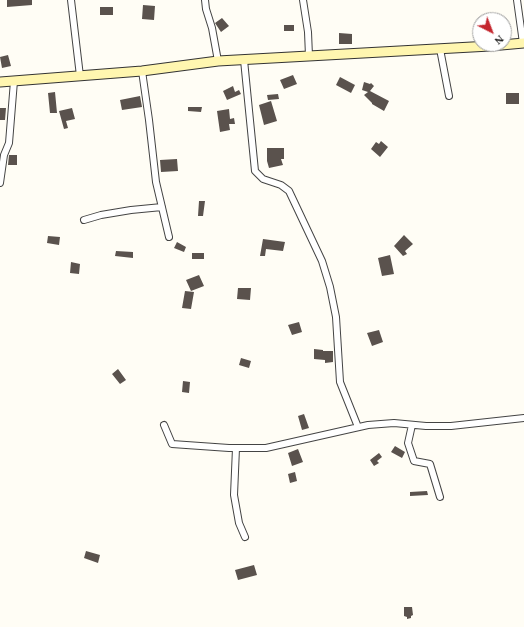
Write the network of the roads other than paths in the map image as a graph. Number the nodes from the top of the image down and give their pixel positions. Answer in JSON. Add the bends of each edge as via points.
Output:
{"nodes":[{"id":1,"x":71,"y":0,"type":"edge"},
{"id":2,"x":205,"y":0,"type":"edge"},
{"id":3,"x":303,"y":0,"type":"edge"},
{"id":4,"x":517,"y":0,"type":"edge"},
{"id":5,"x":524,"y":43,"type":"edge"},
{"id":6,"x":440,"y":49,"type":"junction"},
{"id":7,"x":309,"y":56,"type":"junction"},
{"id":8,"x":244,"y":60,"type":"junction"},
{"id":9,"x":218,"y":61,"type":"junction"},
{"id":10,"x":142,"y":71,"type":"junction"},
{"id":11,"x":80,"y":76,"type":"junction"},
{"id":12,"x":14,"y":81,"type":"junction"},
{"id":13,"x":0,"y":82,"type":"edge"},
{"id":14,"x":449,"y":96,"type":"dead end"},
{"id":15,"x":0,"y":183,"type":"edge"},
{"id":16,"x":162,"y":207,"type":"junction"},
{"id":17,"x":84,"y":220,"type":"dead end"},
{"id":18,"x":169,"y":237,"type":"dead end"},
{"id":19,"x":524,"y":418,"type":"edge"},
{"id":20,"x":164,"y":425,"type":"dead end"},
{"id":21,"x":412,"y":425,"type":"junction"},
{"id":22,"x":358,"y":427,"type":"junction"},
{"id":23,"x":236,"y":448,"type":"junction"},
{"id":24,"x":440,"y":497,"type":"dead end"},
{"id":25,"x":245,"y":536,"type":"dead end"}],
"edges":[{"from":1,"to":11,"type":"street"},
{"from":2,"to":9,"type":"street"},
{"from":3,"to":7,"type":"street"},
{"from":4,"to":5,"type":"street"},
{"from":5,"to":6,"type":"main road"},
{"from":6,"to":7,"type":"main road"},
{"from":6,"to":14,"type":"street"},
{"from":7,"to":8,"type":"main road"},
{"from":8,"to":9,"type":"main road"},
{"from":8,"to":22,"type":"street","via":[[255,171],[262,180],[281,185],[289,191],[322,261],[336,317],[340,382]]},
{"from":9,"to":10,"type":"main road"},
{"from":10,"to":11,"type":"main road"},
{"from":10,"to":16,"type":"street","via":[[156,182]]},
{"from":11,"to":12,"type":"main road"},
{"from":12,"to":13,"type":"main road"},
{"from":12,"to":15,"type":"street","via":[[9,143],[4,155]]},
{"from":16,"to":17,"type":"street","via":[[101,215]]},
{"from":16,"to":18,"type":"street"},
{"from":19,"to":21,"type":"street","via":[[451,426]]},
{"from":20,"to":23,"type":"street","via":[[172,444]]},
{"from":21,"to":22,"type":"street","via":[[394,423]]},
{"from":21,"to":24,"type":"street","via":[[408,442],[414,462],[430,464]]},
{"from":22,"to":23,"type":"street","via":[[266,448]]},
{"from":23,"to":25,"type":"street","via":[[234,495],[239,523]]}]}
